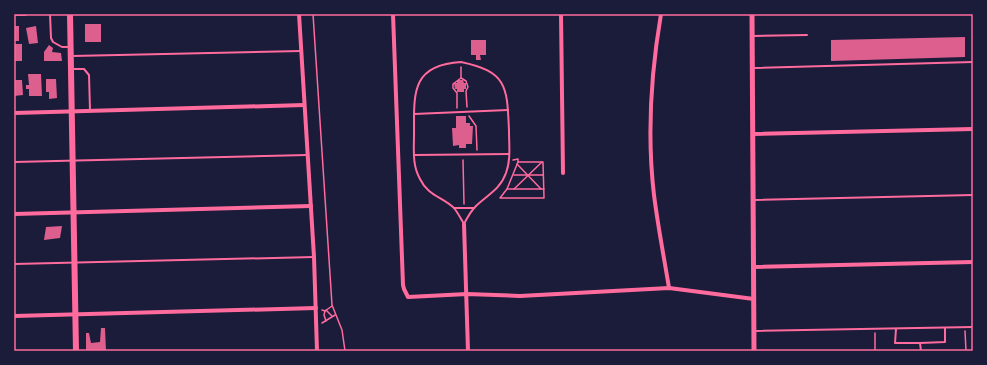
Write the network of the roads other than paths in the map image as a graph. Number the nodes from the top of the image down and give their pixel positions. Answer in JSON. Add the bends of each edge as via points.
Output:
{"nodes":[{"id":1,"x":14,"y":14,"type":"edge"},
{"id":2,"x":25,"y":14,"type":"edge"},
{"id":3,"x":50,"y":14,"type":"edge"},
{"id":4,"x":70,"y":14,"type":"edge"},
{"id":5,"x":299,"y":14,"type":"edge"},
{"id":6,"x":393,"y":14,"type":"edge"},
{"id":7,"x":561,"y":14,"type":"edge"},
{"id":8,"x":661,"y":14,"type":"edge"},
{"id":9,"x":752,"y":14,"type":"edge"},
{"id":10,"x":807,"y":35,"type":"dead end"},
{"id":11,"x":752,"y":36,"type":"junction"},
{"id":12,"x":71,"y":47,"type":"junction"},
{"id":13,"x":301,"y":51,"type":"junction"},
{"id":14,"x":71,"y":56,"type":"junction"},
{"id":15,"x":973,"y":62,"type":"edge"},
{"id":16,"x":752,"y":68,"type":"junction"},
{"id":17,"x":72,"y":69,"type":"junction"},
{"id":18,"x":304,"y":105,"type":"junction"},
{"id":19,"x":90,"y":110,"type":"junction"},
{"id":20,"x":508,"y":110,"type":"junction"},
{"id":21,"x":72,"y":111,"type":"junction"},
{"id":22,"x":14,"y":113,"type":"edge"},
{"id":23,"x":414,"y":114,"type":"junction"},
{"id":24,"x":973,"y":129,"type":"edge"},
{"id":25,"x":753,"y":134,"type":"junction"},
{"id":26,"x":510,"y":154,"type":"junction"},
{"id":27,"x":307,"y":155,"type":"junction"},
{"id":28,"x":414,"y":155,"type":"junction"},
{"id":29,"x":73,"y":160,"type":"junction"},
{"id":30,"x":14,"y":162,"type":"edge"},
{"id":31,"x":562,"y":173,"type":"dead end"},
{"id":32,"x":973,"y":195,"type":"edge"},
{"id":33,"x":753,"y":200,"type":"junction"},
{"id":34,"x":311,"y":206,"type":"junction"},
{"id":35,"x":454,"y":208,"type":"junction"},
{"id":36,"x":474,"y":208,"type":"junction"},
{"id":37,"x":74,"y":212,"type":"junction"},
{"id":38,"x":14,"y":214,"type":"edge"},
{"id":39,"x":464,"y":224,"type":"junction"},
{"id":40,"x":314,"y":257,"type":"junction"},
{"id":41,"x":973,"y":262,"type":"edge"},
{"id":42,"x":75,"y":263,"type":"junction"},
{"id":43,"x":14,"y":264,"type":"edge"},
{"id":44,"x":754,"y":267,"type":"junction"},
{"id":45,"x":669,"y":288,"type":"junction"},
{"id":46,"x":466,"y":294,"type":"junction"},
{"id":47,"x":754,"y":300,"type":"junction"},
{"id":48,"x":316,"y":308,"type":"junction"},
{"id":49,"x":76,"y":315,"type":"junction"},
{"id":50,"x":14,"y":316,"type":"edge"},
{"id":51,"x":973,"y":327,"type":"edge"},
{"id":52,"x":946,"y":328,"type":"junction"},
{"id":53,"x":896,"y":329,"type":"junction"},
{"id":54,"x":754,"y":331,"type":"junction"},
{"id":55,"x":920,"y":342,"type":"junction"},
{"id":56,"x":76,"y":351,"type":"edge"},
{"id":57,"x":317,"y":351,"type":"edge"},
{"id":58,"x":468,"y":351,"type":"edge"},
{"id":59,"x":754,"y":351,"type":"edge"},
{"id":60,"x":921,"y":351,"type":"edge"}],
"edges":[{"from":1,"to":2,"type":"street"},
{"from":3,"to":12,"type":"lane","via":[[53,42],[62,47]]},
{"from":4,"to":12,"type":"main road"},
{"from":5,"to":13,"type":"street"},
{"from":6,"to":46,"type":"street","via":[[404,289],[408,296],[414,298],[424,295]]},
{"from":7,"to":31,"type":"street"},
{"from":8,"to":45,"type":"street","via":[[653,72],[652,164],[654,194]]},
{"from":9,"to":11,"type":"street"},
{"from":10,"to":11,"type":"lane"},
{"from":11,"to":16,"type":"street"},
{"from":12,"to":14,"type":"main road"},
{"from":13,"to":14,"type":"lane"},
{"from":13,"to":18,"type":"street"},
{"from":14,"to":17,"type":"main road"},
{"from":15,"to":16,"type":"lane"},
{"from":16,"to":25,"type":"street"},
{"from":17,"to":19,"type":"lane","via":[[84,69],[89,75]]},
{"from":17,"to":21,"type":"main road"},
{"from":18,"to":19,"type":"street"},
{"from":18,"to":27,"type":"street"},
{"from":19,"to":21,"type":"street"},
{"from":20,"to":23,"type":"lane"},
{"from":20,"to":23,"type":"lane","via":[[506,92],[500,79],[491,71],[461,62],[445,63],[423,76],[416,88]]},
{"from":20,"to":26,"type":"lane"},
{"from":21,"to":22,"type":"street"},
{"from":21,"to":29,"type":"main road"},
{"from":23,"to":28,"type":"lane"},
{"from":24,"to":25,"type":"street"},
{"from":25,"to":33,"type":"street"},
{"from":26,"to":28,"type":"lane"},
{"from":26,"to":36,"type":"lane","via":[[506,174],[496,190]]},
{"from":27,"to":29,"type":"lane"},
{"from":27,"to":34,"type":"street"},
{"from":28,"to":35,"type":"lane","via":[[414,167],[426,189]]},
{"from":29,"to":30,"type":"lane"},
{"from":29,"to":37,"type":"main road"},
{"from":32,"to":33,"type":"lane"},
{"from":33,"to":44,"type":"street"},
{"from":34,"to":37,"type":"street"},
{"from":34,"to":40,"type":"street"},
{"from":35,"to":36,"type":"lane"},
{"from":35,"to":39,"type":"lane"},
{"from":36,"to":39,"type":"lane"},
{"from":37,"to":38,"type":"street"},
{"from":37,"to":42,"type":"main road"},
{"from":39,"to":46,"type":"street"},
{"from":40,"to":42,"type":"lane"},
{"from":40,"to":48,"type":"street"},
{"from":41,"to":44,"type":"street"},
{"from":42,"to":43,"type":"lane"},
{"from":42,"to":49,"type":"main road"},
{"from":44,"to":47,"type":"street"},
{"from":45,"to":46,"type":"street","via":[[520,296]]},
{"from":45,"to":47,"type":"street"},
{"from":46,"to":58,"type":"street"},
{"from":47,"to":54,"type":"street"},
{"from":48,"to":49,"type":"street"},
{"from":48,"to":57,"type":"street"},
{"from":49,"to":50,"type":"street"},
{"from":49,"to":56,"type":"main road"},
{"from":51,"to":52,"type":"lane"},
{"from":52,"to":53,"type":"lane"},
{"from":52,"to":55,"type":"lane","via":[[945,342]]},
{"from":53,"to":54,"type":"lane"},
{"from":53,"to":55,"type":"lane","via":[[895,342]]},
{"from":54,"to":59,"type":"street"},
{"from":55,"to":60,"type":"lane"}]}
